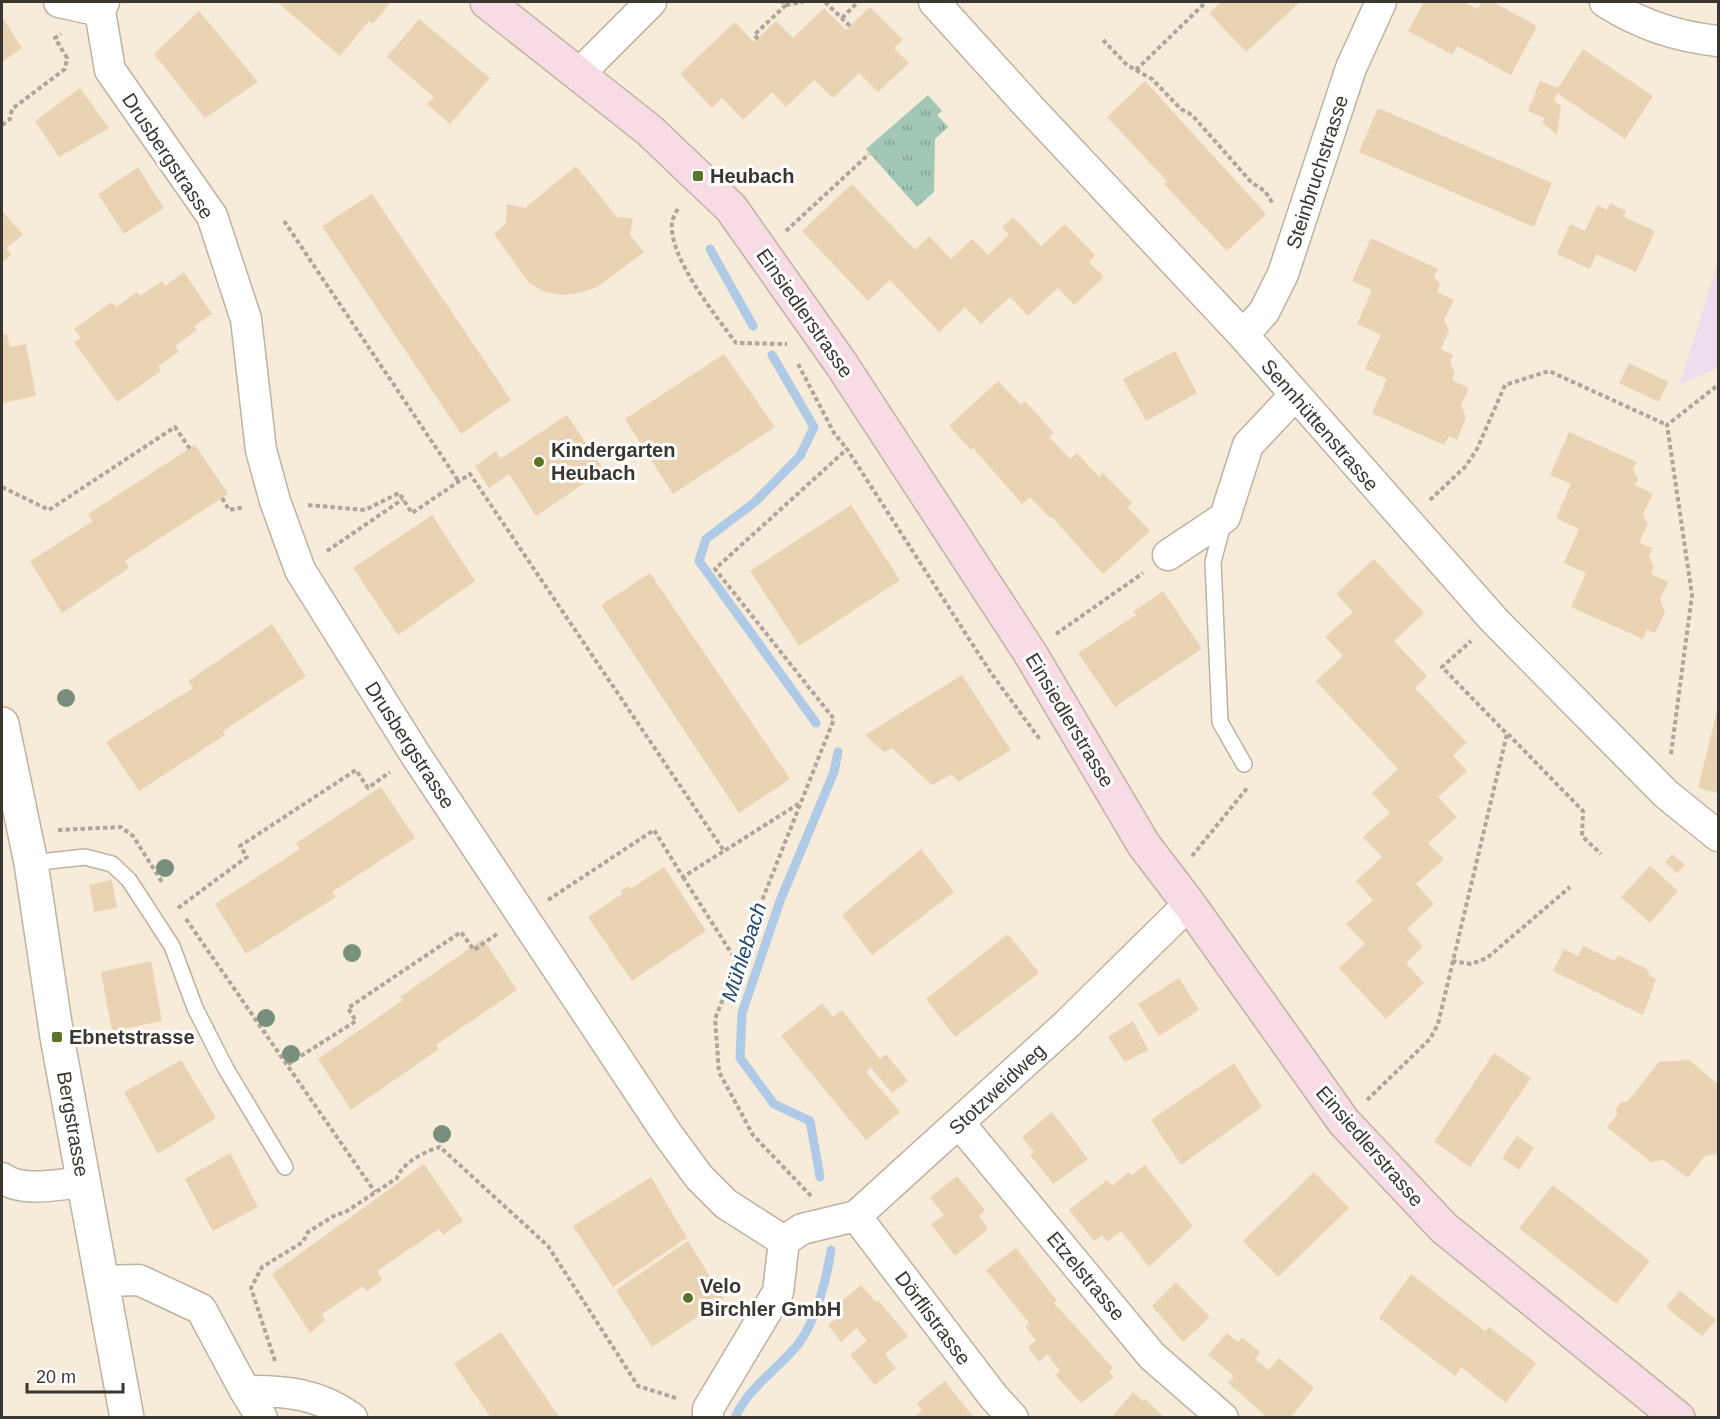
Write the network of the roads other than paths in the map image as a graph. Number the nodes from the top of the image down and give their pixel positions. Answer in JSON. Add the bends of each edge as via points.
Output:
{"nodes":[{"id":1,"x":59,"y":2,"type":"edge"},
{"id":2,"x":487,"y":2,"type":"edge"},
{"id":3,"x":651,"y":2,"type":"edge"},
{"id":4,"x":934,"y":2,"type":"edge"},
{"id":5,"x":1381,"y":2,"type":"edge"},
{"id":6,"x":1605,"y":2,"type":"edge"},
{"id":7,"x":102,"y":6,"type":"edge"},
{"id":8,"x":1719,"y":41,"type":"edge"},
{"id":9,"x":580,"y":73,"type":"junction"},
{"id":10,"x":1243,"y":335,"type":"junction"},
{"id":11,"x":1294,"y":396,"type":"junction"},
{"id":12,"x":1225,"y":517,"type":"junction"},
{"id":13,"x":1168,"y":555,"type":"road end"},
{"id":14,"x":2,"y":724,"type":"edge"},
{"id":15,"x":1244,"y":764,"type":"road end"},
{"id":16,"x":1719,"y":836,"type":"edge"},
{"id":17,"x":28,"y":848,"type":"junction"},
{"id":18,"x":1190,"y":904,"type":"junction"},
{"id":19,"x":960,"y":1124,"type":"junction"},
{"id":20,"x":285,"y":1167,"type":"dead end"},
{"id":21,"x":2,"y":1178,"type":"edge"},
{"id":22,"x":83,"y":1182,"type":"junction"},
{"id":23,"x":845,"y":1218,"type":"junction"},
{"id":24,"x":784,"y":1241,"type":"junction"},
{"id":25,"x":102,"y":1281,"type":"junction"},
{"id":26,"x":245,"y":1391,"type":"junction"},
{"id":27,"x":708,"y":1413,"type":"edge"},
{"id":28,"x":127,"y":1418,"type":"edge"},
{"id":29,"x":262,"y":1418,"type":"edge"},
{"id":30,"x":352,"y":1418,"type":"edge"},
{"id":31,"x":1013,"y":1418,"type":"edge"},
{"id":32,"x":1223,"y":1418,"type":"edge"},
{"id":33,"x":1678,"y":1418,"type":"edge"}],
"edges":[{"from":1,"to":7,"type":"street"},
{"from":2,"to":9,"type":"main road","name":"Einsiedlerstrasse"},
{"from":3,"to":9,"type":"street"},
{"from":4,"to":10,"type":"street","name":"Sennhüttenstrasse"},
{"from":5,"to":10,"type":"street","name":"Steinbruchstrasse","via":[[1351,68],[1283,274],[1264,312]]},
{"from":6,"to":8,"type":"street","via":[[1643,23]]},
{"from":7,"to":24,"type":"street","name":"Drusbergstrasse","via":[[110,70],[212,216],[246,319],[261,450],[300,570],[414,754],[699,1178],[726,1204]]},
{"from":9,"to":18,"type":"main road","name":"Einsiedlerstrasse","via":[[649,130],[731,208],[764,252],[1030,653],[1144,845]]},
{"from":10,"to":11,"type":"street","name":"Sennhüttenstrasse"},
{"from":11,"to":12,"type":"street","via":[[1248,445]]},
{"from":11,"to":16,"type":"street","name":"Sennhüttenstrasse","via":[[1494,620],[1666,794]]},
{"from":12,"to":13,"type":"street"},
{"from":12,"to":15,"type":"lane","via":[[1213,562],[1220,722]]},
{"from":14,"to":17,"type":"street","name":"Bergstrasse"},
{"from":17,"to":20,"type":"lane","via":[[112,864],[129,880],[172,945],[200,1018]]},
{"from":17,"to":22,"type":"street","name":"Bergstrasse"},
{"from":18,"to":19,"type":"street","name":"Stotzweidweg"},
{"from":18,"to":33,"type":"main road","name":"Einsiedlerstrasse","via":[[1344,1122],[1443,1228]]},
{"from":19,"to":23,"type":"street","name":"Stotzweidweg"},
{"from":19,"to":32,"type":"street","name":"Etzelstrasse","via":[[1152,1356]]},
{"from":21,"to":22,"type":"street","via":[[8,1183],[38,1186]]},
{"from":22,"to":25,"type":"street","name":"Bergstrasse"},
{"from":23,"to":24,"type":"street","name":"Stotzweidweg","via":[[802,1229]]},
{"from":23,"to":31,"type":"street","name":"Dörflistrasse"},
{"from":24,"to":27,"type":"street","via":[[778,1292]]},
{"from":25,"to":26,"type":"street","via":[[140,1280],[201,1309]]},
{"from":25,"to":28,"type":"street","name":"Bergstrasse"},
{"from":26,"to":29,"type":"street"},
{"from":26,"to":30,"type":"street","via":[[284,1390],[334,1404]]}]}
